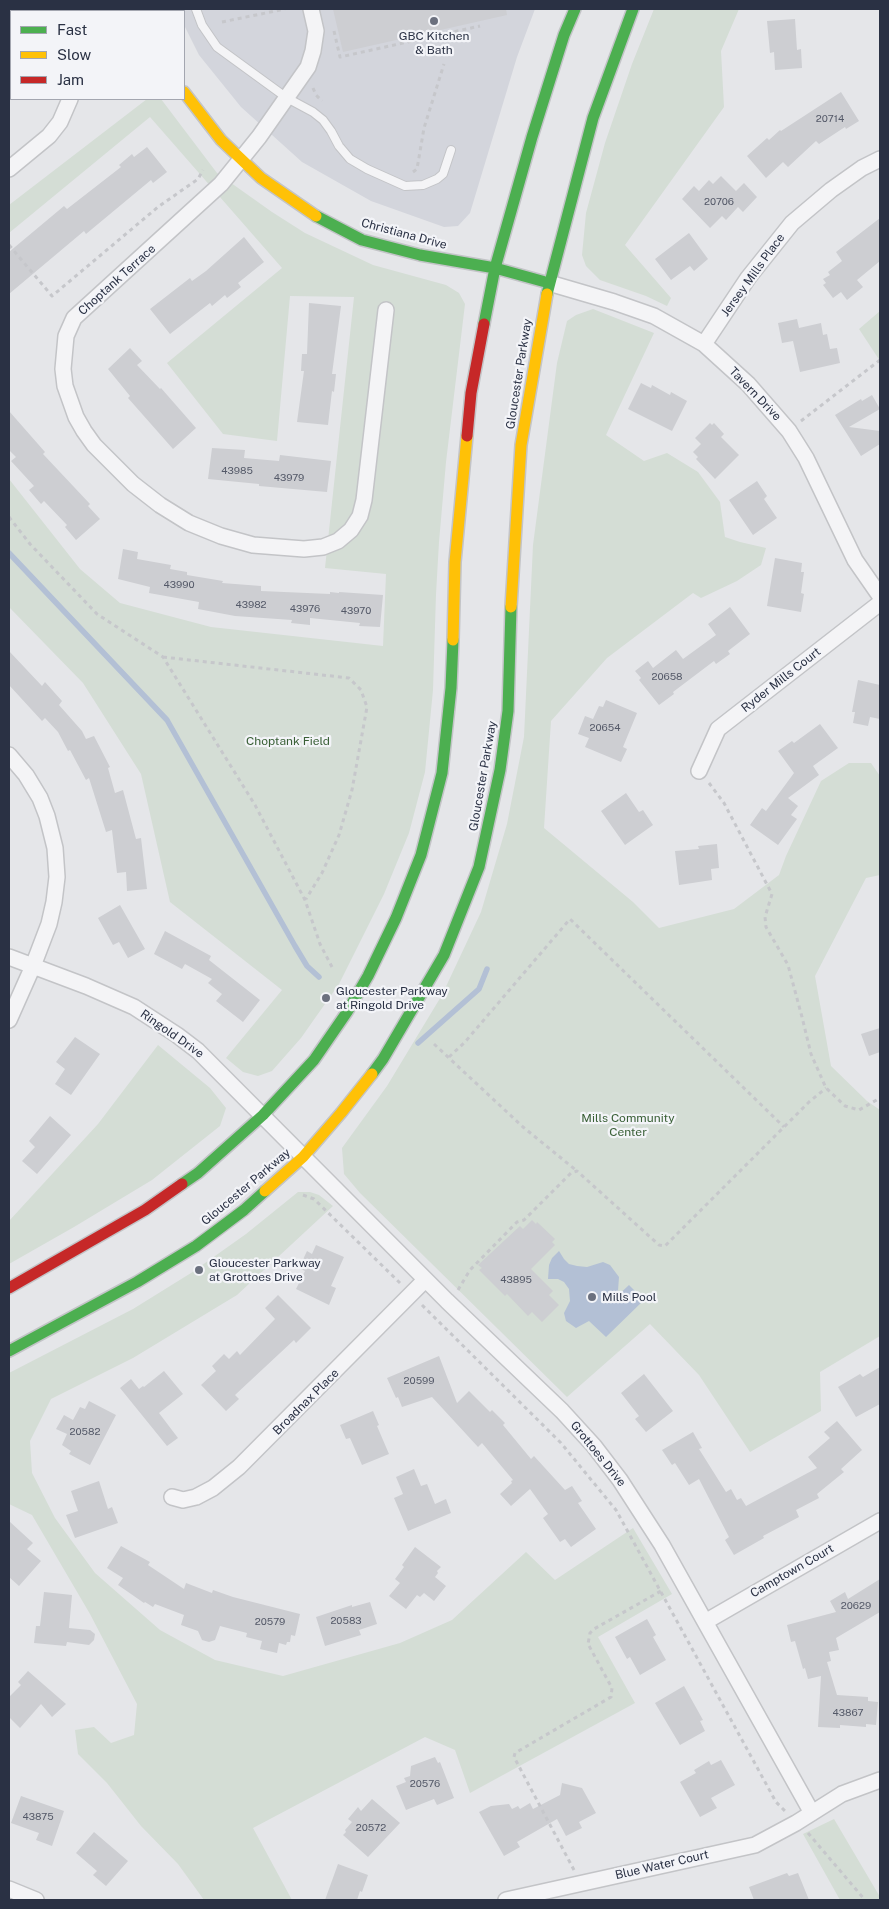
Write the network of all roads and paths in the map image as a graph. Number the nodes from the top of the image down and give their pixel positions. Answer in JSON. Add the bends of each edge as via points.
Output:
{"nodes":[{"id":1,"x":10,"y":9,"type":"edge"},
{"id":2,"x":196,"y":9,"type":"edge"},
{"id":3,"x":285,"y":9,"type":"edge"},
{"id":4,"x":311,"y":9,"type":"edge"},
{"id":5,"x":575,"y":9,"type":"edge"},
{"id":6,"x":633,"y":9,"type":"edge"},
{"id":7,"x":9,"y":20,"type":"edge"},
{"id":8,"x":222,"y":22,"type":"dead end"},
{"id":9,"x":480,"y":26,"type":"dead end"},
{"id":10,"x":329,"y":35,"type":"dead end"},
{"id":11,"x":444,"y":64,"type":"dead end"},
{"id":12,"x":315,"y":81,"type":"dead end"},
{"id":13,"x":185,"y":93,"type":"edge"},
{"id":14,"x":287,"y":98,"type":"junction"},
{"id":15,"x":70,"y":100,"type":"edge"},
{"id":16,"x":329,"y":107,"type":"dead end"},
{"id":17,"x":451,"y":150,"type":"dead end"},
{"id":18,"x":880,"y":159,"type":"edge"},
{"id":19,"x":241,"y":160,"type":"junction"},
{"id":20,"x":9,"y":169,"type":"edge"},
{"id":21,"x":203,"y":170,"type":"dead end"},
{"id":22,"x":411,"y":173,"type":"dead end"},
{"id":23,"x":9,"y":245,"type":"edge"},
{"id":24,"x":495,"y":268,"type":"junction"},
{"id":25,"x":549,"y":283,"type":"junction"},
{"id":26,"x":386,"y":310,"type":"dead end"},
{"id":27,"x":704,"y":344,"type":"junction"},
{"id":28,"x":880,"y":360,"type":"edge"},
{"id":29,"x":789,"y":431,"type":"junction"},
{"id":30,"x":9,"y":517,"type":"edge"},
{"id":31,"x":880,"y":596,"type":"edge"},
{"id":32,"x":880,"y":603,"type":"edge"},
{"id":33,"x":163,"y":657,"type":"junction"},
{"id":34,"x":9,"y":755,"type":"edge"},
{"id":35,"x":699,"y":771,"type":"joint"},
{"id":36,"x":305,"y":900,"type":"junction"},
{"id":37,"x":9,"y":957,"type":"edge"},
{"id":38,"x":33,"y":966,"type":"junction"},
{"id":39,"x":332,"y":967,"type":"dead end"},
{"id":40,"x":9,"y":1020,"type":"edge"},
{"id":41,"x":434,"y":1044,"type":"dead end"},
{"id":42,"x":449,"y":1057,"type":"junction"},
{"id":43,"x":826,"y":1088,"type":"junction"},
{"id":44,"x":880,"y":1098,"type":"edge"},
{"id":45,"x":262,"y":1115,"type":"junction"},
{"id":46,"x":784,"y":1127,"type":"junction"},
{"id":47,"x":303,"y":1157,"type":"junction"},
{"id":48,"x":577,"y":1171,"type":"junction"},
{"id":49,"x":303,"y":1195,"type":"dead end"},
{"id":50,"x":426,"y":1280,"type":"junction"},
{"id":51,"x":9,"y":1288,"type":"edge"},
{"id":52,"x":411,"y":1294,"type":"junction"},
{"id":53,"x":447,"y":1301,"type":"junction"},
{"id":54,"x":9,"y":1352,"type":"edge"},
{"id":55,"x":172,"y":1497,"type":"dead end"},
{"id":56,"x":880,"y":1521,"type":"edge"},
{"id":57,"x":661,"y":1592,"type":"junction"},
{"id":58,"x":704,"y":1622,"type":"junction"},
{"id":59,"x":880,"y":1780,"type":"edge"},
{"id":60,"x":812,"y":1813,"type":"junction"},
{"id":61,"x":796,"y":1823,"type":"junction"},
{"id":62,"x":582,"y":1884,"type":"junction"},
{"id":63,"x":9,"y":1889,"type":"edge"},
{"id":64,"x":36,"y":1900,"type":"edge"},
{"id":65,"x":506,"y":1900,"type":"edge"},
{"id":66,"x":865,"y":1900,"type":"edge"}],
"edges":[{"from":1,"to":7,"type":"path"},
{"from":2,"to":14,"type":"lane","via":[[217,47]]},
{"from":3,"to":8,"type":"path"},
{"from":4,"to":14,"type":"street","name":"Choptank Terrace","via":[[316,31],[314,51],[308,67]]},
{"from":5,"to":24,"type":"main road","via":[[532,137]]},
{"from":6,"to":25,"type":"main road","name":"Gloucester Parkway","via":[[593,118]]},
{"from":9,"to":10,"type":"path","via":[[340,57],[332,28]]},
{"from":11,"to":22,"type":"path","via":[[424,128],[417,168]]},
{"from":12,"to":16,"type":"path","via":[[316,95]]},
{"from":13,"to":19,"type":"main road","name":"Christiana Drive","via":[[199,114]]},
{"from":14,"to":17,"type":"lane","via":[[323,120],[350,159],[405,186],[423,185],[437,179],[443,174]]},
{"from":14,"to":19,"type":"street","name":"Choptank Terrace"},
{"from":15,"to":20,"type":"street","via":[[50,136]]},
{"from":18,"to":27,"type":"street","name":"Jersey Mills Place","via":[[831,190],[792,223],[748,278]]},
{"from":19,"to":24,"type":"main road","name":"Christiana Drive","via":[[288,198],[362,240],[420,255]]},
{"from":19,"to":26,"type":"street","name":"Choptank Terrace","via":[[184,220],[74,318],[66,336],[65,386],[76,417],[94,444],[160,506],[220,536],[253,544],[296,548],[323,547],[338,541],[352,530],[364,500]]},
{"from":21,"to":23,"type":"path","via":[[198,179],[158,207],[52,296]]},
{"from":24,"to":25,"type":"main road","name":"Christiana Drive"},
{"from":24,"to":45,"type":"main road","via":[[469,412],[455,562],[451,688],[442,773],[421,855],[396,918],[347,1012],[314,1060]]},
{"from":25,"to":27,"type":"street","name":"Tavern Drive","via":[[654,316]]},
{"from":25,"to":47,"type":"main road","name":"Gloucester Parkway","via":[[521,445],[512,576],[508,711],[500,770],[479,867],[444,955],[388,1051]]},
{"from":27,"to":29,"type":"street","name":"Tavern Drive","via":[[748,384]]},
{"from":28,"to":29,"type":"path"},
{"from":29,"to":31,"type":"street","name":"Tavern Drive","via":[[806,458],[855,560]]},
{"from":30,"to":33,"type":"path","via":[[30,544],[97,614]]},
{"from":32,"to":35,"type":"street","name":"Ryder Mills Court","via":[[718,729]]},
{"from":33,"to":36,"type":"path","via":[[255,805]]},
{"from":33,"to":36,"type":"path","via":[[349,678],[361,690],[367,706],[352,790],[339,835],[322,873]]},
{"from":34,"to":38,"type":"street","via":[[40,798],[55,848],[57,878],[54,902]]},
{"from":35,"to":43,"type":"path","via":[[724,803],[772,894],[765,917],[766,927],[788,965],[811,1054]]},
{"from":36,"to":39,"type":"path","via":[[320,944]]},
{"from":37,"to":38,"type":"street","name":"Ringold Drive"},
{"from":38,"to":40,"type":"street"},
{"from":38,"to":45,"type":"street","name":"Ringold Drive","via":[[134,1007],[177,1035],[218,1070]]},
{"from":41,"to":42,"type":"path"},
{"from":42,"to":46,"type":"path","via":[[570,919]]},
{"from":42,"to":48,"type":"path","via":[[523,1127]]},
{"from":43,"to":44,"type":"path","via":[[845,1106],[859,1110]]},
{"from":43,"to":46,"type":"path"},
{"from":45,"to":47,"type":"street","name":"Ringold Drive"},
{"from":45,"to":51,"type":"main road","via":[[198,1173],[145,1210]]},
{"from":46,"to":48,"type":"path","via":[[665,1246],[659,1245]]},
{"from":47,"to":50,"type":"street","name":"Grottoes Drive"},
{"from":47,"to":54,"type":"main road","name":"Gloucester Parkway","via":[[244,1210],[196,1246]]},
{"from":48,"to":53,"type":"path","via":[[571,1173],[524,1220],[517,1222],[470,1270],[462,1286]]},
{"from":49,"to":52,"type":"path","via":[[314,1199]]},
{"from":50,"to":52,"type":"street","name":"Broadnax Place"},
{"from":50,"to":53,"type":"street","name":"Grottoes Drive"},
{"from":52,"to":55,"type":"street","name":"Broadnax Place","via":[[239,1467],[196,1498],[183,1500]]},
{"from":52,"to":57,"type":"path","via":[[590,1477],[616,1510]]},
{"from":53,"to":58,"type":"street","name":"Grottoes Drive","via":[[594,1446],[662,1545]]},
{"from":56,"to":58,"type":"street","name":"Camptown Court"},
{"from":57,"to":61,"type":"path","via":[[776,1802]]},
{"from":57,"to":62,"type":"path","via":[[590,1633],[588,1644],[612,1688],[612,1697],[514,1757]]},
{"from":58,"to":60,"type":"street","name":"Grottoes Drive"},
{"from":59,"to":60,"type":"street","name":"Blue Water Court","via":[[842,1794]]},
{"from":60,"to":61,"type":"street","name":"Blue Water Court"},
{"from":61,"to":62,"type":"street","name":"Blue Water Court","via":[[755,1845]]},
{"from":61,"to":66,"type":"path"},
{"from":62,"to":65,"type":"street","name":"Blue Water Court"},
{"from":63,"to":64,"type":"street"}]}
